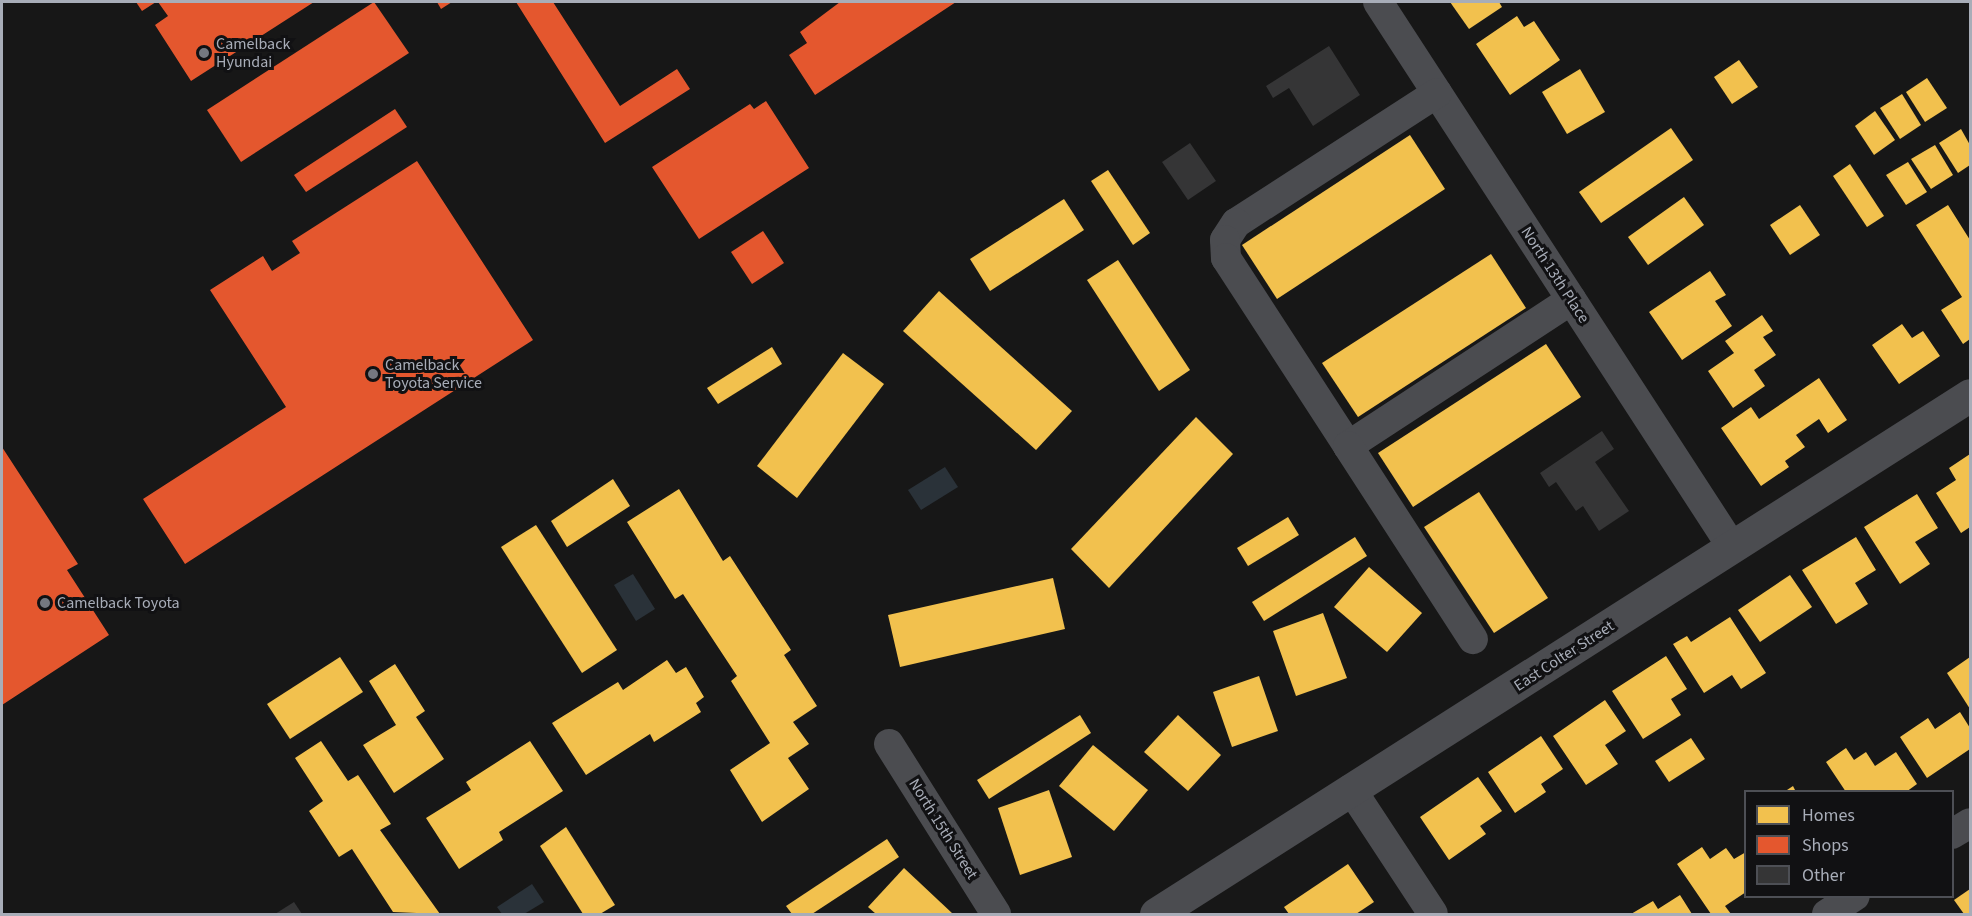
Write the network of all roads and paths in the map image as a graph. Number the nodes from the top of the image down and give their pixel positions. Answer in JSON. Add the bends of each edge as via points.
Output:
{"nodes":[{"id":1,"x":1378,"y":2,"type":"edge"},
{"id":2,"x":1437,"y":93,"type":"junction"},
{"id":3,"x":1571,"y":300,"type":"junction"},
{"id":4,"x":1971,"y":395,"type":"edge"},
{"id":5,"x":1348,"y":446,"type":"junction"},
{"id":6,"x":1732,"y":548,"type":"junction"},
{"id":7,"x":1473,"y":639,"type":"dead end"},
{"id":8,"x":889,"y":744,"type":"dead end"},
{"id":9,"x":1351,"y":789,"type":"junction"},
{"id":10,"x":1971,"y":823,"type":"edge"},
{"id":11,"x":1954,"y":833,"type":"edge"},
{"id":12,"x":1853,"y":898,"type":"edge"},
{"id":13,"x":996,"y":915,"type":"edge"},
{"id":14,"x":1156,"y":915,"type":"edge"},
{"id":15,"x":1433,"y":915,"type":"edge"},
{"id":16,"x":1827,"y":915,"type":"edge"}],
"edges":[{"from":1,"to":2,"type":"street","name":"North 13th Place"},
{"from":2,"to":3,"type":"street","name":"North 13th Place"},
{"from":2,"to":5,"type":"street","via":[[1236,223],[1225,240],[1226,258]]},
{"from":3,"to":5,"type":"street"},
{"from":3,"to":6,"type":"street","name":"North 13th Place"},
{"from":4,"to":6,"type":"street","name":"East Colter Street"},
{"from":5,"to":7,"type":"street"},
{"from":6,"to":9,"type":"street","name":"East Colter Street"},
{"from":8,"to":13,"type":"street","name":"North 15th Street"},
{"from":9,"to":14,"type":"street","name":"East Colter Street"},
{"from":9,"to":15,"type":"street"},
{"from":10,"to":11,"type":"street"},
{"from":12,"to":16,"type":"street"}]}
